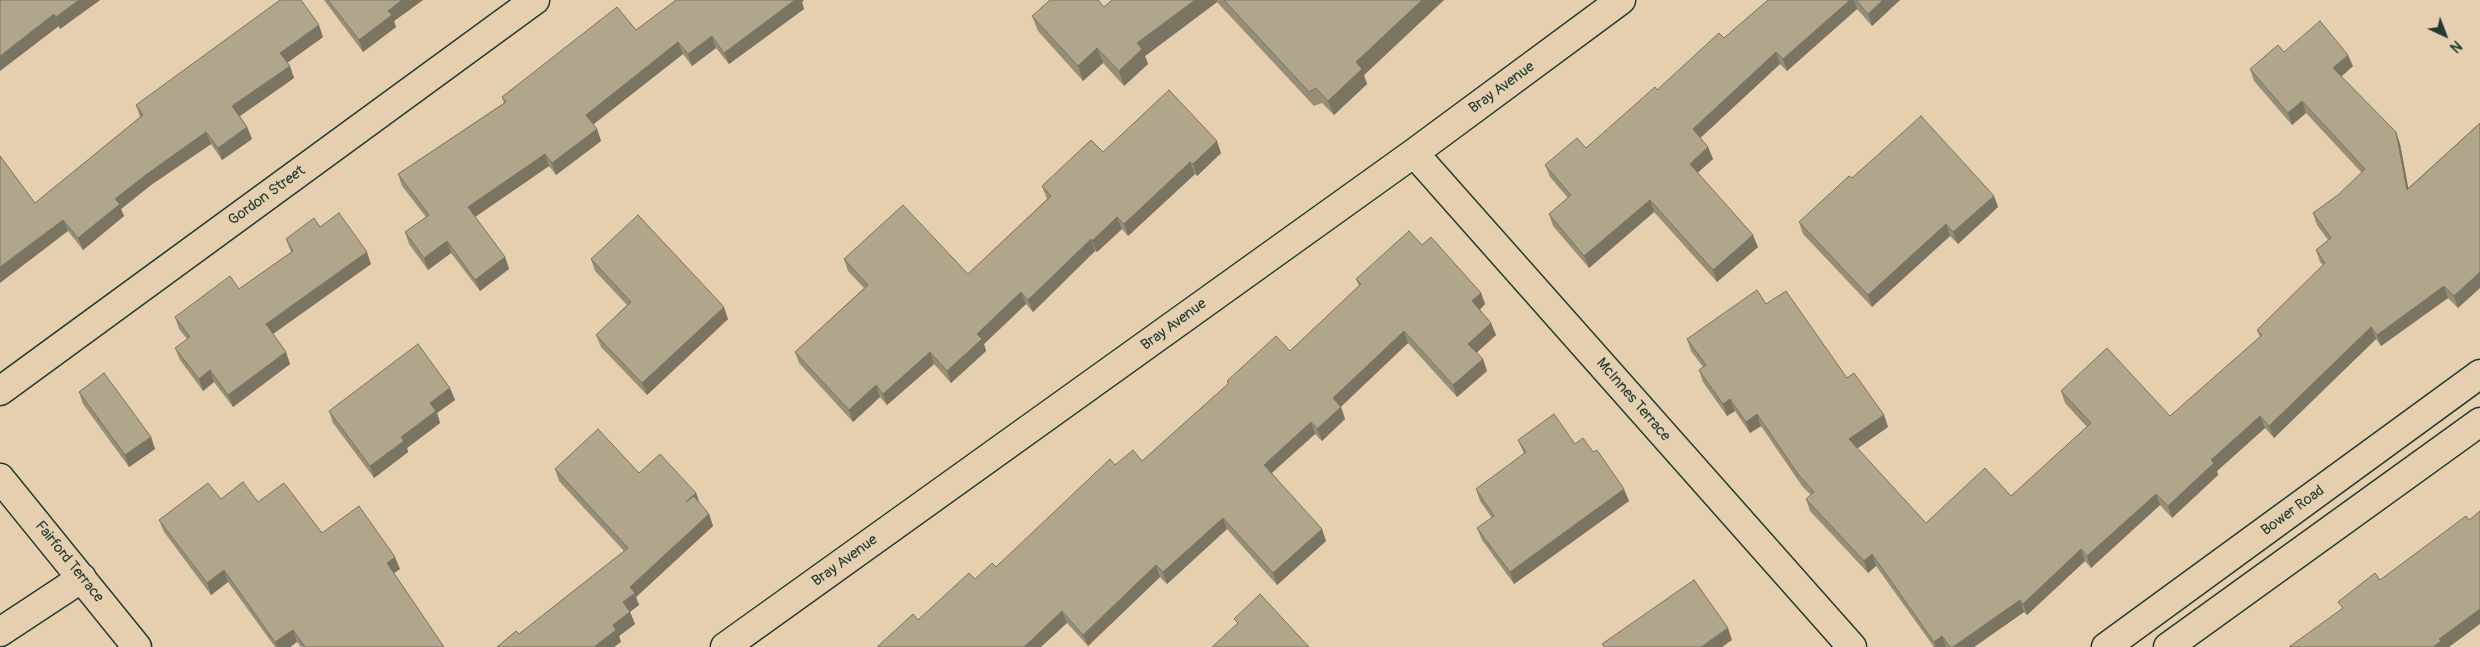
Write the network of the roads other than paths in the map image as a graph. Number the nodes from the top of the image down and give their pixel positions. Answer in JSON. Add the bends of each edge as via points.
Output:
{"nodes":[{"id":1,"x":535,"y":0,"type":"edge"},
{"id":2,"x":1621,"y":0,"type":"edge"},
{"id":3,"x":1414,"y":153,"type":"junction"},
{"id":4,"x":2480,"y":374,"type":"edge"},
{"id":5,"x":0,"y":391,"type":"edge"},
{"id":6,"x":2480,"y":422,"type":"edge"},
{"id":7,"x":0,"y":478,"type":"edge"},
{"id":8,"x":82,"y":578,"type":"junction"},
{"id":9,"x":0,"y":632,"type":"edge"},
{"id":10,"x":136,"y":647,"type":"edge"},
{"id":11,"x":725,"y":647,"type":"edge"},
{"id":12,"x":1852,"y":647,"type":"edge"},
{"id":13,"x":2106,"y":647,"type":"edge"},
{"id":14,"x":2168,"y":647,"type":"edge"}],
"edges":[{"from":1,"to":5,"type":"street","name":"Gordon Street"},
{"from":2,"to":3,"type":"street","name":"Bray Avenue"},
{"from":3,"to":11,"type":"street","name":"Bray Avenue"},
{"from":3,"to":12,"type":"street","name":"McInnes Terrace"},
{"from":4,"to":13,"type":"street","name":"Bower Road"},
{"from":6,"to":14,"type":"street"},
{"from":7,"to":8,"type":"street","name":"Fairford Terrace"},
{"from":8,"to":9,"type":"street"},
{"from":8,"to":10,"type":"street","name":"Fairford Terrace"}]}
